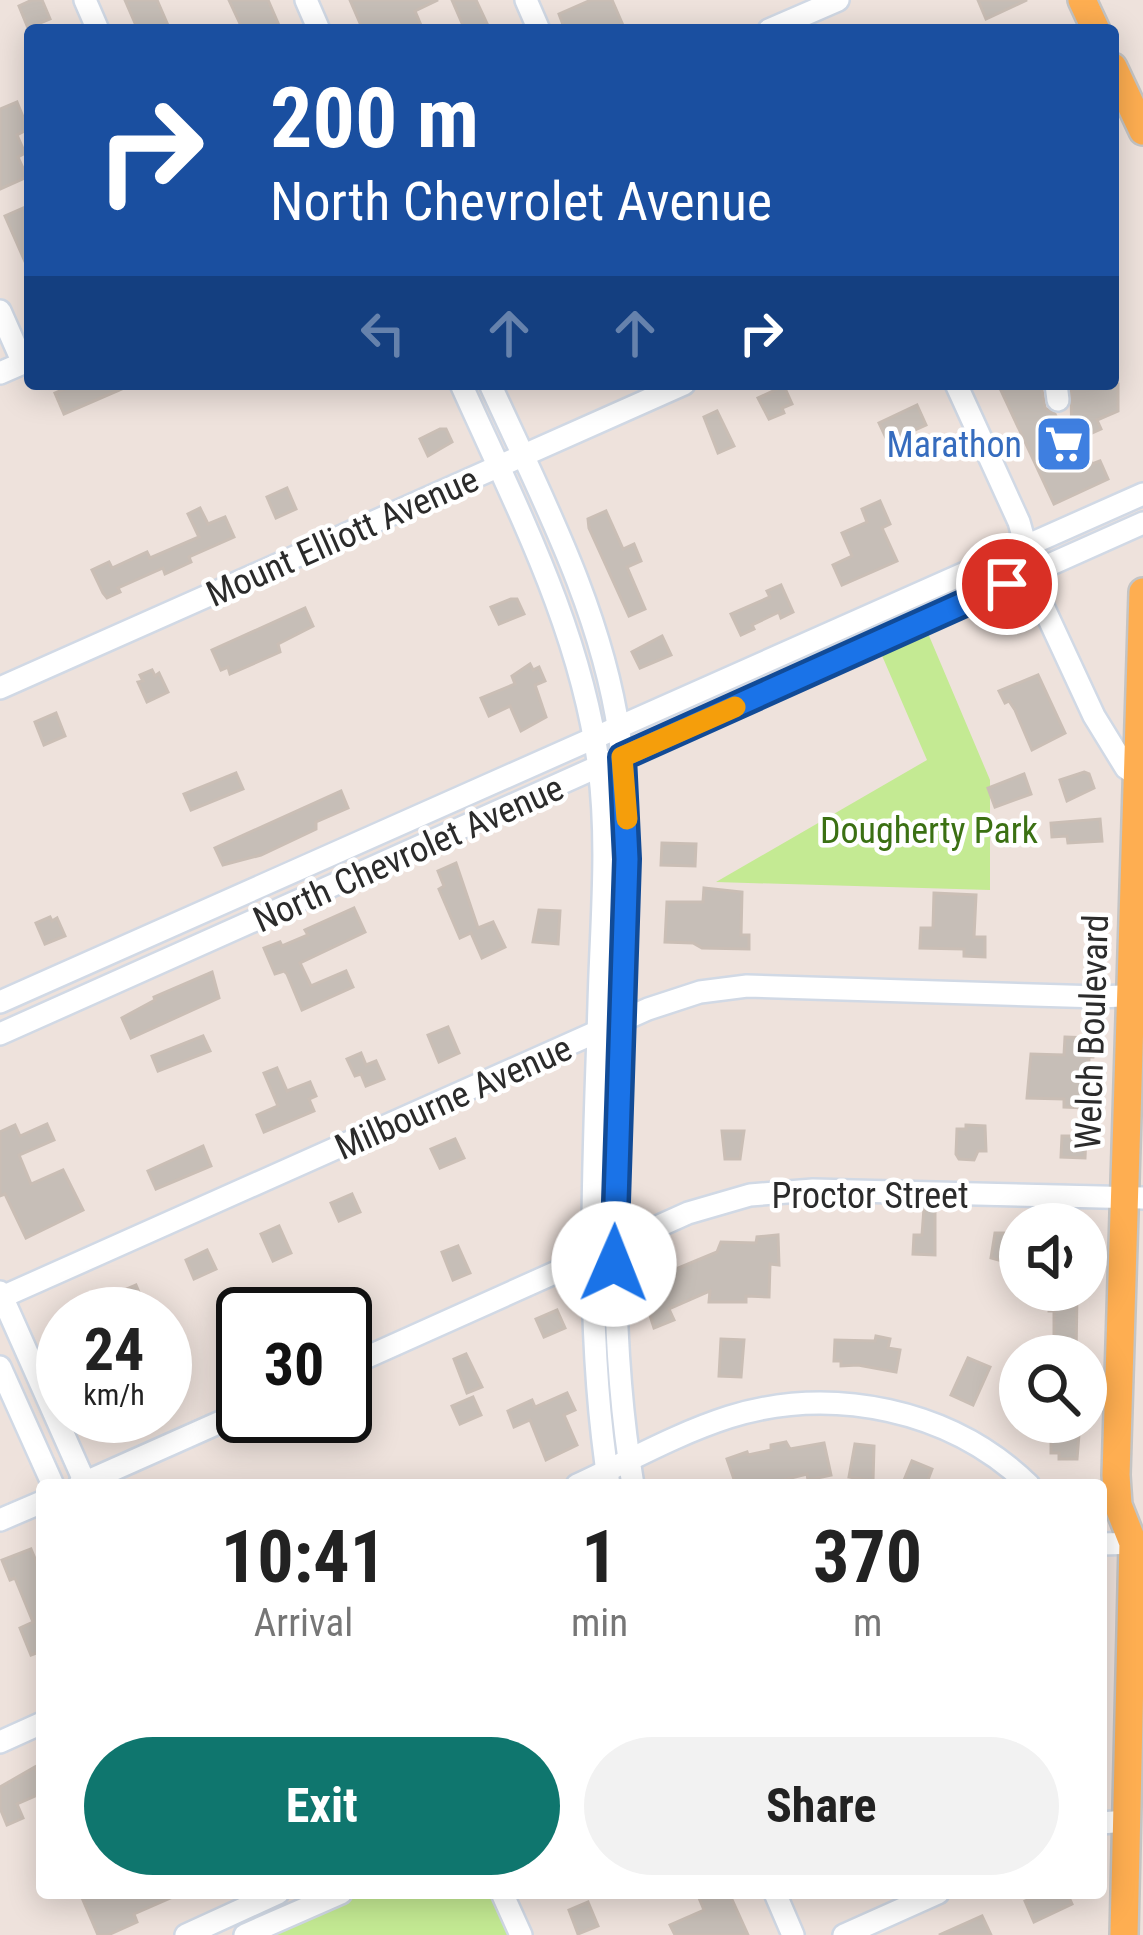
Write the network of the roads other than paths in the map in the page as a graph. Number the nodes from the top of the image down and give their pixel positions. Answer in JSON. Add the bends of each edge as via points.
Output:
{"nodes":[{"id":1,"x":838,"y":0,"type":"edge"},
{"id":2,"x":783,"y":20,"type":"edge"},
{"id":3,"x":1119,"y":79,"type":"edge"},
{"id":4,"x":1141,"y":121,"type":"edge"},
{"id":5,"x":0,"y":311,"type":"edge"},
{"id":6,"x":24,"y":355,"type":"edge"},
{"id":7,"x":464,"y":390,"type":"edge"},
{"id":8,"x":493,"y":390,"type":"edge"},
{"id":9,"x":670,"y":390,"type":"edge"},
{"id":10,"x":959,"y":390,"type":"edge"},
{"id":11,"x":522,"y":456,"type":"junction"},
{"id":12,"x":498,"y":466,"type":"junction"},
{"id":13,"x":1143,"y":494,"type":"edge"},
{"id":14,"x":1143,"y":523,"type":"edge"},
{"id":15,"x":1026,"y":545,"type":"junction"},
{"id":16,"x":1032,"y":573,"type":"junction"},
{"id":17,"x":1143,"y":592,"type":"edge"},
{"id":18,"x":0,"y":688,"type":"edge"},
{"id":19,"x":618,"y":727,"type":"junction"},
{"id":20,"x":594,"y":738,"type":"junction"},
{"id":21,"x":622,"y":757,"type":"junction"},
{"id":22,"x":598,"y":767,"type":"junction"},
{"id":23,"x":1139,"y":778,"type":"edge"},
{"id":24,"x":233,"y":898,"type":"junction"},
{"id":25,"x":245,"y":925,"type":"junction"},
{"id":26,"x":1136,"y":995,"type":"edge"},
{"id":27,"x":0,"y":1002,"type":"edge"},
{"id":28,"x":622,"y":1021,"type":"junction"},
{"id":29,"x":598,"y":1032,"type":"junction"},
{"id":30,"x":0,"y":1034,"type":"edge"},
{"id":31,"x":1132,"y":1198,"type":"edge"},
{"id":32,"x":613,"y":1247,"type":"junction"},
{"id":33,"x":591,"y":1257,"type":"junction"},
{"id":34,"x":1,"y":1296,"type":"edge"},
{"id":35,"x":372,"y":1354,"type":"edge"},
{"id":36,"x":0,"y":1367,"type":"edge"},
{"id":37,"x":216,"y":1424,"type":"edge"},
{"id":38,"x":628,"y":1461,"type":"junction"},
{"id":39,"x":608,"y":1478,"type":"edge"},
{"id":40,"x":50,"y":1479,"type":"edge"},
{"id":41,"x":81,"y":1479,"type":"edge"},
{"id":42,"x":94,"y":1479,"type":"edge"},
{"id":43,"x":632,"y":1479,"type":"edge"},
{"id":44,"x":1021,"y":1479,"type":"edge"},
{"id":45,"x":36,"y":1505,"type":"edge"},
{"id":46,"x":0,"y":1520,"type":"edge"},
{"id":47,"x":1140,"y":1540,"type":"edge"},
{"id":48,"x":1107,"y":1543,"type":"edge"},
{"id":49,"x":36,"y":1726,"type":"edge"},
{"id":50,"x":0,"y":1742,"type":"edge"},
{"id":51,"x":1114,"y":1822,"type":"edge"},
{"id":52,"x":274,"y":1899,"type":"edge"},
{"id":53,"x":327,"y":1899,"type":"edge"},
{"id":54,"x":505,"y":1899,"type":"edge"},
{"id":55,"x":778,"y":1899,"type":"edge"},
{"id":56,"x":925,"y":1899,"type":"edge"},
{"id":57,"x":238,"y":1901,"type":"edge"},
{"id":58,"x":280,"y":1920,"type":"junction"},
{"id":59,"x":248,"y":1934,"type":"edge"},
{"id":60,"x":186,"y":1935,"type":"edge"},
{"id":61,"x":521,"y":1935,"type":"edge"},
{"id":62,"x":793,"y":1935,"type":"edge"},
{"id":63,"x":844,"y":1935,"type":"edge"},
{"id":64,"x":1124,"y":1935,"type":"edge"}],
"edges":[{"from":1,"to":2,"type":"street"},
{"from":3,"to":4,"type":"main road"},
{"from":5,"to":6,"type":"street"},
{"from":7,"to":12,"type":"street"},
{"from":8,"to":11,"type":"street"},
{"from":9,"to":11,"type":"street","name":"Mount Elliott Avenue"},
{"from":10,"to":15,"type":"street"},
{"from":11,"to":12,"type":"street","name":"Mount Elliott Avenue"},
{"from":11,"to":19,"type":"street","via":[[586,604]]},
{"from":12,"to":18,"type":"street","name":"Mount Elliott Avenue"},
{"from":12,"to":20,"type":"street","via":[[562,613]]},
{"from":13,"to":15,"type":"street","name":"North Chevrolet Avenue"},
{"from":14,"to":16,"type":"street","name":"North Chevrolet Avenue"},
{"from":15,"to":16,"type":"street"},
{"from":15,"to":19,"type":"street","name":"North Chevrolet Avenue"},
{"from":16,"to":21,"type":"street","name":"North Chevrolet Avenue"},
{"from":16,"to":23,"type":"street","via":[[1094,716]]},
{"from":17,"to":23,"type":"main road","name":"Welch Boulevard"},
{"from":19,"to":20,"type":"street","name":"North Chevrolet Avenue"},
{"from":19,"to":21,"type":"street"},
{"from":20,"to":22,"type":"street"},
{"from":20,"to":24,"type":"street","name":"North Chevrolet Avenue"},
{"from":21,"to":22,"type":"street","name":"North Chevrolet Avenue"},
{"from":21,"to":28,"type":"street"},
{"from":22,"to":25,"type":"street","name":"North Chevrolet Avenue"},
{"from":22,"to":29,"type":"street"},
{"from":23,"to":26,"type":"main road","name":"Welch Boulevard"},
{"from":24,"to":25,"type":"street"},
{"from":24,"to":27,"type":"street","name":"North Chevrolet Avenue"},
{"from":25,"to":30,"type":"street","name":"North Chevrolet Avenue"},
{"from":26,"to":28,"type":"street","name":"Milbourne Avenue","via":[[747,986],[688,995]]},
{"from":26,"to":31,"type":"main road","name":"Welch Boulevard"},
{"from":28,"to":29,"type":"street","name":"Milbourne Avenue"},
{"from":28,"to":32,"type":"street"},
{"from":29,"to":33,"type":"street"},
{"from":29,"to":34,"type":"street","name":"Milbourne Avenue"},
{"from":31,"to":32,"type":"street","name":"Proctor Street","via":[[784,1190],[700,1209]]},
{"from":31,"to":47,"type":"main road","name":"Welch Boulevard","via":[[1116,1490],[1122,1519]]},
{"from":32,"to":33,"type":"street","name":"Proctor Street"},
{"from":32,"to":38,"type":"street"},
{"from":33,"to":35,"type":"street","name":"Proctor Street"},
{"from":33,"to":39,"type":"street"},
{"from":34,"to":41,"type":"street"},
{"from":36,"to":40,"type":"street"},
{"from":37,"to":42,"type":"street"},
{"from":38,"to":39,"type":"street"},
{"from":38,"to":43,"type":"street"},
{"from":38,"to":44,"type":"street","via":[[728,1418],[838,1403],[938,1426]]},
{"from":45,"to":46,"type":"street"},
{"from":47,"to":48,"type":"street"},
{"from":47,"to":51,"type":"main road","name":"Welch Boulevard"},
{"from":49,"to":50,"type":"street"},
{"from":51,"to":64,"type":"main road","name":"Welch Boulevard"},
{"from":52,"to":58,"type":"street"},
{"from":53,"to":58,"type":"street"},
{"from":54,"to":61,"type":"street"},
{"from":55,"to":62,"type":"street"},
{"from":56,"to":63,"type":"street"},
{"from":57,"to":59,"type":"street"},
{"from":57,"to":60,"type":"street"},
{"from":58,"to":59,"type":"street"}]}
